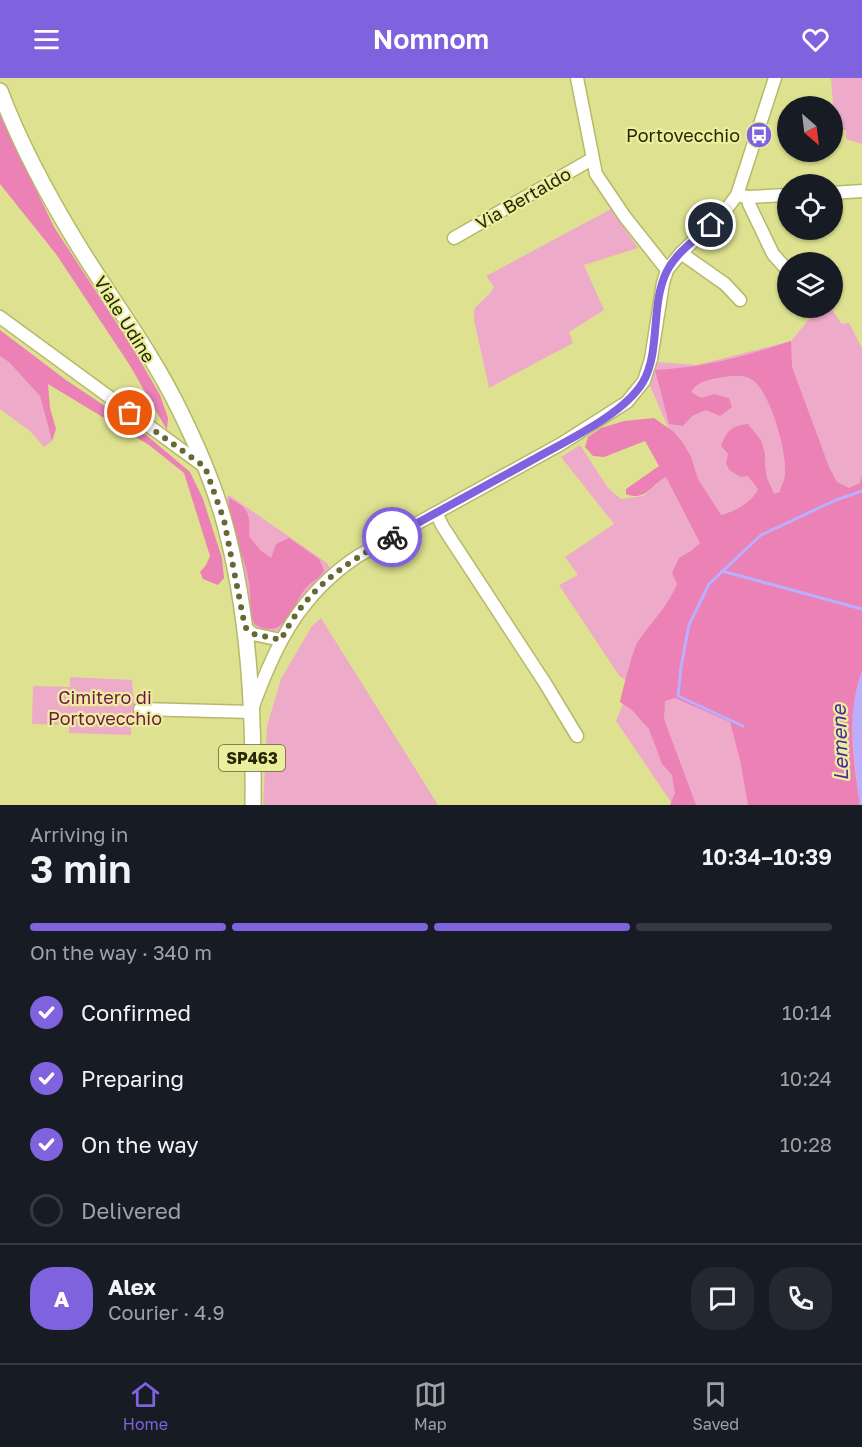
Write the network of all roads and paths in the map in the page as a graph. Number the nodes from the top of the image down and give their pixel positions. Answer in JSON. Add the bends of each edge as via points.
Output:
{"nodes":[{"id":1,"x":577,"y":78,"type":"edge"},
{"id":2,"x":774,"y":78,"type":"edge"},
{"id":3,"x":0,"y":91,"type":"edge"},
{"id":4,"x":592,"y":159,"type":"junction"},
{"id":5,"x":862,"y":191,"type":"edge"},
{"id":6,"x":843,"y":192,"type":"edge"},
{"id":7,"x":777,"y":195,"type":"edge"},
{"id":8,"x":742,"y":196,"type":"junction"},
{"id":9,"x":454,"y":238,"type":"dead end"},
{"id":10,"x":681,"y":253,"type":"junction"},
{"id":11,"x":777,"y":259,"type":"edge"},
{"id":12,"x":664,"y":267,"type":"junction"},
{"id":13,"x":740,"y":300,"type":"dead end"},
{"id":14,"x":0,"y":317,"type":"edge"},
{"id":15,"x":205,"y":467,"type":"junction"},
{"id":16,"x":436,"y":513,"type":"junction"},
{"id":17,"x":245,"y":627,"type":"junction"},
{"id":18,"x":281,"y":640,"type":"junction"},
{"id":19,"x":140,"y":709,"type":"dead end"},
{"id":20,"x":251,"y":712,"type":"junction"},
{"id":21,"x":577,"y":736,"type":"dead end"},
{"id":22,"x":253,"y":805,"type":"edge"}],
"edges":[{"from":1,"to":4,"type":"street","name":"Via Bertaldo"},
{"from":2,"to":8,"type":"street"},
{"from":3,"to":15,"type":"main road","name":"Viale Udine","number":"SP463","via":[[21,141],[76,243],[154,366]]},
{"from":4,"to":9,"type":"street","name":"Via Bertaldo"},
{"from":4,"to":12,"type":"street","name":"Via Bertaldo","via":[[596,174]]},
{"from":5,"to":6,"type":"street"},
{"from":7,"to":8,"type":"street"},
{"from":8,"to":10,"type":"street"},
{"from":8,"to":11,"type":"street"},
{"from":10,"to":12,"type":"street"},
{"from":10,"to":13,"type":"street","via":[[725,284]]},
{"from":12,"to":16,"type":"street","via":[[651,359],[644,381],[627,402],[561,444]]},
{"from":14,"to":15,"type":"street"},
{"from":15,"to":17,"type":"main road","name":"Viale Udine","number":"SP463","via":[[224,520]]},
{"from":16,"to":18,"type":"street","via":[[340,567],[311,596]]},
{"from":16,"to":21,"type":"street"},
{"from":17,"to":18,"type":"street","via":[[253,634]]},
{"from":17,"to":20,"type":"main road","name":"Viale Udine","number":"SP463"},
{"from":18,"to":20,"type":"street"},
{"from":19,"to":20,"type":"street"},
{"from":20,"to":22,"type":"main road","name":"Viale Udine","number":"SP463"}]}
